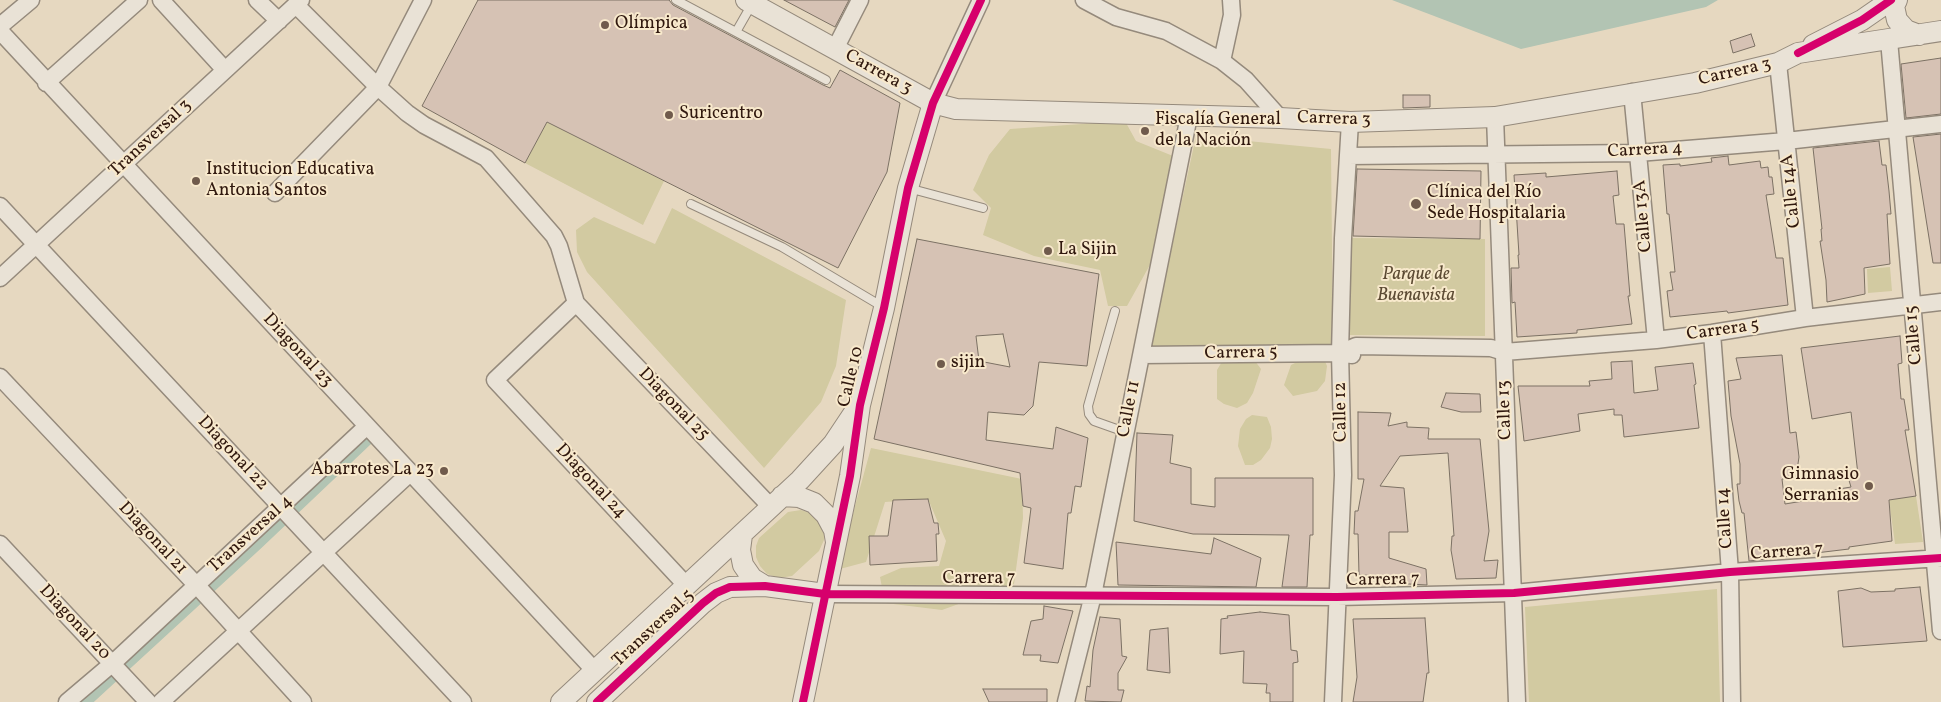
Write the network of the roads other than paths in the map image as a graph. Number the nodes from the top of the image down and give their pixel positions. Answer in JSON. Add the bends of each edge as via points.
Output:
{"nodes":[{"id":1,"x":31,"y":0,"type":"edge"},
{"id":2,"x":139,"y":0,"type":"edge"},
{"id":3,"x":162,"y":0,"type":"edge"},
{"id":4,"x":257,"y":0,"type":"edge"},
{"id":5,"x":423,"y":0,"type":"edge"},
{"id":6,"x":676,"y":0,"type":"edge"},
{"id":7,"x":860,"y":0,"type":"edge"},
{"id":8,"x":981,"y":0,"type":"edge"},
{"id":9,"x":993,"y":0,"type":"edge"},
{"id":10,"x":1084,"y":0,"type":"edge"},
{"id":11,"x":1231,"y":0,"type":"edge"},
{"id":12,"x":1891,"y":0,"type":"edge"},
{"id":13,"x":1897,"y":0,"type":"edge"},
{"id":14,"x":299,"y":2,"type":"edge"},
{"id":15,"x":749,"y":2,"type":"edge"},
{"id":16,"x":279,"y":21,"type":"junction"},
{"id":17,"x":0,"y":26,"type":"edge"},
{"id":18,"x":1941,"y":31,"type":"edge"},
{"id":19,"x":0,"y":32,"type":"edge"},
{"id":20,"x":736,"y":32,"type":"junction"},
{"id":21,"x":1919,"y":35,"type":"junction"},
{"id":22,"x":1889,"y":40,"type":"junction"},
{"id":23,"x":835,"y":48,"type":"junction"},
{"id":24,"x":1798,"y":53,"type":"junction"},
{"id":25,"x":1222,"y":61,"type":"junction"},
{"id":26,"x":950,"y":63,"type":"junction"},
{"id":27,"x":1778,"y":63,"type":"junction"},
{"id":28,"x":225,"y":70,"type":"junction"},
{"id":29,"x":826,"y":80,"type":"dead end"},
{"id":30,"x":46,"y":83,"type":"junction"},
{"id":31,"x":378,"y":87,"type":"junction"},
{"id":32,"x":1632,"y":92,"type":"junction"},
{"id":33,"x":933,"y":103,"type":"junction"},
{"id":34,"x":1188,"y":116,"type":"junction"},
{"id":35,"x":1495,"y":117,"type":"junction"},
{"id":36,"x":1280,"y":118,"type":"junction"},
{"id":37,"x":1350,"y":122,"type":"junction"},
{"id":38,"x":1941,"y":124,"type":"edge"},
{"id":39,"x":1897,"y":129,"type":"junction"},
{"id":40,"x":1786,"y":141,"type":"junction"},
{"id":41,"x":1638,"y":153,"type":"junction"},
{"id":42,"x":1497,"y":154,"type":"junction"},
{"id":43,"x":1348,"y":156,"type":"junction"},
{"id":44,"x":123,"y":164,"type":"junction"},
{"id":45,"x":908,"y":188,"type":"junction"},
{"id":46,"x":275,"y":193,"type":"dead end"},
{"id":47,"x":691,"y":204,"type":"dead end"},
{"id":48,"x":0,"y":206,"type":"edge"},
{"id":49,"x":983,"y":208,"type":"dead end"},
{"id":50,"x":36,"y":244,"type":"junction"},
{"id":51,"x":0,"y":278,"type":"edge"},
{"id":52,"x":1941,"y":302,"type":"edge"},
{"id":53,"x":576,"y":303,"type":"junction"},
{"id":54,"x":1912,"y":304,"type":"junction"},
{"id":55,"x":884,"y":308,"type":"junction"},
{"id":56,"x":1115,"y":311,"type":"dead end"},
{"id":57,"x":1805,"y":318,"type":"junction"},
{"id":58,"x":1712,"y":334,"type":"junction"},
{"id":59,"x":1656,"y":340,"type":"junction"},
{"id":60,"x":1504,"y":352,"type":"junction"},
{"id":61,"x":1340,"y":353,"type":"junction"},
{"id":62,"x":1141,"y":355,"type":"junction"},
{"id":63,"x":0,"y":377,"type":"edge"},
{"id":64,"x":860,"y":405,"type":"junction"},
{"id":65,"x":367,"y":426,"type":"junction"},
{"id":66,"x":1126,"y":432,"type":"junction"},
{"id":67,"x":410,"y":472,"type":"junction"},
{"id":68,"x":777,"y":501,"type":"junction"},
{"id":69,"x":284,"y":510,"type":"junction"},
{"id":70,"x":742,"y":535,"type":"junction"},
{"id":71,"x":0,"y":544,"type":"edge"},
{"id":72,"x":836,"y":547,"type":"junction"},
{"id":73,"x":323,"y":552,"type":"junction"},
{"id":74,"x":1938,"y":559,"type":"edge"},
{"id":75,"x":1730,"y":572,"type":"junction"},
{"id":76,"x":686,"y":585,"type":"junction"},
{"id":77,"x":765,"y":586,"type":"junction"},
{"id":78,"x":198,"y":587,"type":"junction"},
{"id":79,"x":1514,"y":593,"type":"junction"},
{"id":80,"x":825,"y":594,"type":"junction"},
{"id":81,"x":1093,"y":595,"type":"junction"},
{"id":82,"x":1337,"y":597,"type":"junction"},
{"id":83,"x":237,"y":630,"type":"junction"},
{"id":84,"x":1941,"y":631,"type":"edge"},
{"id":85,"x":114,"y":665,"type":"junction"},
{"id":86,"x":595,"y":671,"type":"junction"},
{"id":87,"x":67,"y":702,"type":"edge"},
{"id":88,"x":148,"y":702,"type":"edge"},
{"id":89,"x":161,"y":702,"type":"edge"},
{"id":90,"x":303,"y":702,"type":"edge"},
{"id":91,"x":463,"y":702,"type":"edge"},
{"id":92,"x":561,"y":702,"type":"edge"},
{"id":93,"x":597,"y":702,"type":"edge"},
{"id":94,"x":803,"y":702,"type":"edge"},
{"id":95,"x":1066,"y":702,"type":"edge"},
{"id":96,"x":1333,"y":702,"type":"edge"},
{"id":97,"x":1517,"y":702,"type":"edge"},
{"id":98,"x":1732,"y":702,"type":"edge"}],
"edges":[{"from":1,"to":17,"type":"street"},
{"from":2,"to":30,"type":"street"},
{"from":3,"to":28,"type":"street"},
{"from":4,"to":16,"type":"street"},
{"from":5,"to":31,"type":"street"},
{"from":6,"to":20,"type":"lane"},
{"from":7,"to":23,"type":"street"},
{"from":8,"to":26,"type":"street"},
{"from":9,"to":26,"type":"street"},
{"from":10,"to":25,"type":"street","via":[[1116,17],[1166,31]]},
{"from":11,"to":25,"type":"street","via":[[1232,15]]},
{"from":12,"to":24,"type":"street","via":[[1862,20]]},
{"from":13,"to":21,"type":"street","via":[[1894,6],[1896,20],[1906,30]]},
{"from":14,"to":16,"type":"street","name":"Transversal 3"},
{"from":14,"to":31,"type":"street"},
{"from":15,"to":20,"type":"lane"},
{"from":15,"to":23,"type":"street","name":"Carrera 3"},
{"from":16,"to":28,"type":"street","name":"Transversal 3"},
{"from":18,"to":21,"type":"street","name":"Carrera 3"},
{"from":19,"to":30,"type":"street","name":"Diagonal 23"},
{"from":20,"to":29,"type":"lane"},
{"from":21,"to":22,"type":"street","name":"Carrera 3"},
{"from":22,"to":24,"type":"street","name":"Carrera 3"},
{"from":22,"to":39,"type":"street","name":"Calle 15"},
{"from":23,"to":33,"type":"street","name":"Carrera 3"},
{"from":24,"to":27,"type":"street","name":"Carrera 3"},
{"from":25,"to":36,"type":"street","via":[[1246,80]]},
{"from":26,"to":33,"type":"street","name":"Calle 10"},
{"from":27,"to":32,"type":"street","name":"Carrera 3","via":[[1695,83]]},
{"from":27,"to":40,"type":"street","name":"Calle 14A"},
{"from":28,"to":44,"type":"street","name":"Transversal 3"},
{"from":30,"to":44,"type":"street","name":"Diagonal 23"},
{"from":31,"to":46,"type":"street"},
{"from":31,"to":53,"type":"street","via":[[407,114],[486,158],[554,236]]},
{"from":32,"to":35,"type":"street","name":"Carrera 3"},
{"from":32,"to":41,"type":"street","name":"Calle 13A"},
{"from":33,"to":34,"type":"street","name":"Carrera 3","via":[[956,109]]},
{"from":33,"to":45,"type":"street","name":"Calle 10"},
{"from":34,"to":36,"type":"street","name":"Carrera 3"},
{"from":34,"to":62,"type":"street","name":"Calle 11"},
{"from":35,"to":37,"type":"street","name":"Carrera 3"},
{"from":35,"to":42,"type":"street","name":"Calle 13"},
{"from":36,"to":37,"type":"street","name":"Carrera 3"},
{"from":37,"to":43,"type":"street","name":"Calle 12"},
{"from":38,"to":39,"type":"street","name":"Carrera 4"},
{"from":39,"to":40,"type":"street","name":"Carrera 4"},
{"from":39,"to":54,"type":"street","name":"Calle 15"},
{"from":40,"to":41,"type":"street","name":"Carrera 4"},
{"from":40,"to":57,"type":"street","name":"Calle 14A"},
{"from":41,"to":42,"type":"street","name":"Carrera 4"},
{"from":41,"to":59,"type":"street","name":"Calle 13A"},
{"from":42,"to":43,"type":"street","name":"Carrera 4"},
{"from":42,"to":60,"type":"street","name":"Calle 13"},
{"from":43,"to":61,"type":"street","name":"Calle 12"},
{"from":44,"to":50,"type":"street","name":"Transversal 3"},
{"from":44,"to":65,"type":"street","name":"Diagonal 23"},
{"from":45,"to":49,"type":"lane"},
{"from":45,"to":55,"type":"street","name":"Calle 10"},
{"from":47,"to":55,"type":"lane","via":[[782,248]]},
{"from":48,"to":50,"type":"street","name":"Diagonal 22"},
{"from":50,"to":51,"type":"street","name":"Transversal 3"},
{"from":50,"to":69,"type":"street","name":"Diagonal 22"},
{"from":52,"to":54,"type":"street","name":"Carrera 5"},
{"from":53,"to":68,"type":"street","name":"Diagonal 25"},
{"from":53,"to":76,"type":"street","name":"Diagonal 24","via":[[494,380]]},
{"from":54,"to":57,"type":"street","name":"Carrera 5"},
{"from":54,"to":74,"type":"street","name":"Calle 15"},
{"from":55,"to":64,"type":"street","name":"Calle 10"},
{"from":56,"to":66,"type":"lane","via":[[1088,406],[1094,421]]},
{"from":57,"to":58,"type":"street","name":"Carrera 5"},
{"from":58,"to":59,"type":"street","name":"Carrera 5"},
{"from":58,"to":75,"type":"street","name":"Calle 14"},
{"from":59,"to":60,"type":"street","name":"Carrera 5"},
{"from":60,"to":61,"type":"street","name":"Carrera 5","via":[[1490,348],[1356,346]]},
{"from":60,"to":79,"type":"street","name":"Calle 13"},
{"from":61,"to":62,"type":"street","name":"Carrera 5"},
{"from":61,"to":82,"type":"street","name":"Calle 12","via":[[1343,474]]},
{"from":62,"to":66,"type":"street","name":"Calle 11"},
{"from":63,"to":78,"type":"street","name":"Diagonal 21"},
{"from":64,"to":68,"type":"street","name":"Calle 10","via":[[833,444]]},
{"from":64,"to":72,"type":"street","name":"Calle 10"},
{"from":65,"to":67,"type":"street","name":"Diagonal 23"},
{"from":65,"to":69,"type":"street","name":"Transversal 4"},
{"from":66,"to":81,"type":"street","name":"Calle 11"},
{"from":67,"to":73,"type":"street"},
{"from":67,"to":86,"type":"street","name":"Diagonal 23"},
{"from":68,"to":70,"type":"street","name":"Calle 10"},
{"from":68,"to":72,"type":"street","via":[[799,497],[814,504],[826,515],[834,530]]},
{"from":69,"to":73,"type":"street","name":"Diagonal 22"},
{"from":69,"to":78,"type":"street","name":"Transversal 4"},
{"from":70,"to":76,"type":"street","name":"Transversal 5"},
{"from":70,"to":77,"type":"street","via":[[743,565],[752,578]]},
{"from":71,"to":85,"type":"street","name":"Diagonal 20"},
{"from":72,"to":80,"type":"street","name":"Calle 10"},
{"from":73,"to":83,"type":"street"},
{"from":73,"to":91,"type":"street","name":"Diagonal 22"},
{"from":74,"to":75,"type":"street","name":"Carrera 7"},
{"from":74,"to":84,"type":"street","name":"Calle 15"},
{"from":75,"to":79,"type":"street","name":"Carrera 7"},
{"from":75,"to":98,"type":"street","name":"Calle 14"},
{"from":76,"to":86,"type":"street","name":"Transversal 5"},
{"from":77,"to":80,"type":"street","name":"Transversal 5"},
{"from":77,"to":93,"type":"street","name":"Transversal 5","via":[[730,587],[716,593]]},
{"from":78,"to":83,"type":"street","name":"Diagonal 21"},
{"from":78,"to":85,"type":"street","name":"Transversal 4"},
{"from":79,"to":82,"type":"street","name":"Carrera 7"},
{"from":79,"to":97,"type":"street","name":"Calle 13"},
{"from":80,"to":81,"type":"street","name":"Carrera 7"},
{"from":80,"to":94,"type":"street","name":"Calle 10"},
{"from":81,"to":82,"type":"street","name":"Carrera 7"},
{"from":81,"to":95,"type":"street","name":"Calle 11"},
{"from":82,"to":96,"type":"street","name":"Calle 12"},
{"from":83,"to":89,"type":"street"},
{"from":83,"to":90,"type":"street","name":"Diagonal 21"},
{"from":85,"to":87,"type":"street","name":"Transversal 4"},
{"from":85,"to":88,"type":"street","name":"Diagonal 20"},
{"from":86,"to":92,"type":"street","name":"Transversal 5"}]}
